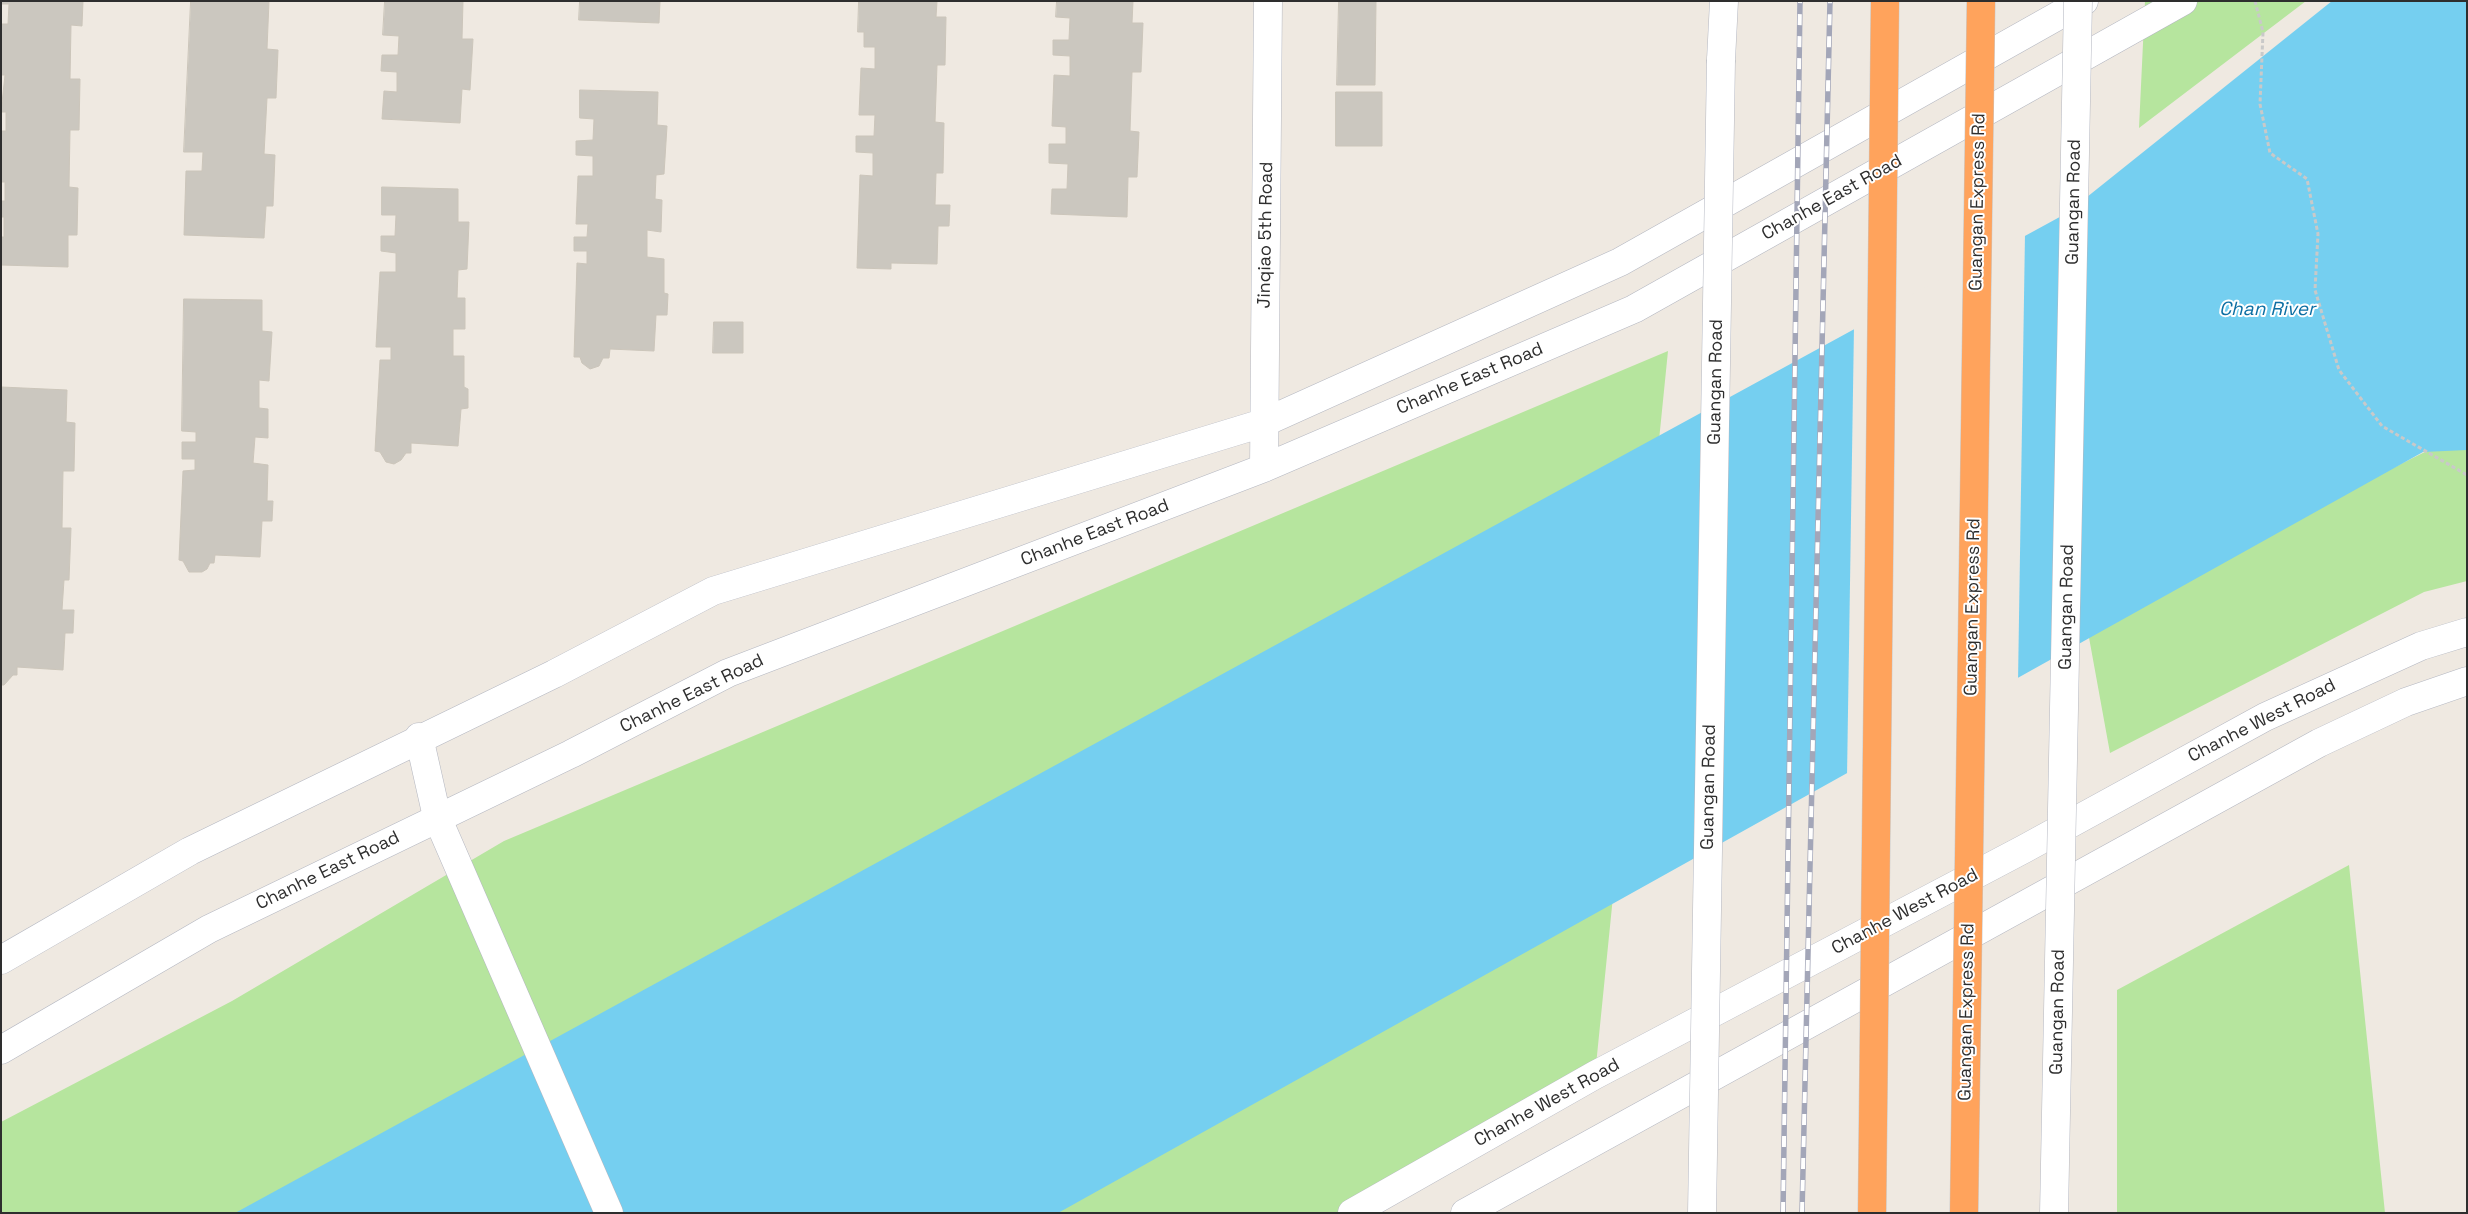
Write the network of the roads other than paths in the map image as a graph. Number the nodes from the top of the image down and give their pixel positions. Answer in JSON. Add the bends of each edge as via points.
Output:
{"nodes":[{"id":1,"x":1268,"y":1,"type":"edge"},
{"id":2,"x":1724,"y":1,"type":"edge"},
{"id":3,"x":1885,"y":1,"type":"edge"},
{"id":4,"x":1981,"y":1,"type":"edge"},
{"id":5,"x":2078,"y":1,"type":"edge"},
{"id":6,"x":2084,"y":1,"type":"edge"},
{"id":7,"x":2183,"y":1,"type":"edge"},
{"id":8,"x":1264,"y":423,"type":"junction"},
{"id":9,"x":1264,"y":468,"type":"junction"},
{"id":10,"x":2467,"y":632,"type":"edge"},
{"id":11,"x":2467,"y":681,"type":"edge"},
{"id":12,"x":419,"y":737,"type":"junction"},
{"id":13,"x":437,"y":817,"type":"junction"},
{"id":14,"x":1,"y":960,"type":"edge"},
{"id":15,"x":1,"y":1050,"type":"edge"},
{"id":16,"x":609,"y":1213,"type":"edge"},
{"id":17,"x":1352,"y":1213,"type":"edge"},
{"id":18,"x":1465,"y":1213,"type":"edge"},
{"id":19,"x":1702,"y":1213,"type":"edge"},
{"id":20,"x":1872,"y":1213,"type":"edge"},
{"id":21,"x":1964,"y":1213,"type":"edge"},
{"id":22,"x":2054,"y":1213,"type":"edge"}],
"edges":[{"from":1,"to":8,"type":"main road","name":"Jinqiao 5th Road"},
{"from":2,"to":19,"type":"main road","name":"Guangan Road","bridge":true},
{"from":3,"to":20,"type":"highway","bridge":true},
{"from":4,"to":21,"type":"highway","name":"Guangan Express Rd","bridge":true},
{"from":5,"to":22,"type":"main road","name":"Guangan Road","bridge":true},
{"from":6,"to":8,"type":"main road","via":[[1620,262]]},
{"from":7,"to":9,"type":"main road","name":"Chanhe East Road","via":[[1634,309]]},
{"from":8,"to":9,"type":"main road","name":"Jinqiao 5th Road"},
{"from":8,"to":12,"type":"main road","via":[[713,591],[554,674]]},
{"from":9,"to":13,"type":"main road","name":"Chanhe East Road","via":[[728,673],[572,754]]},
{"from":10,"to":17,"type":"main road","name":"Chanhe West Road","via":[[2421,646],[2265,717],[2024,849],[1595,1075]]},
{"from":11,"to":18,"type":"main road","via":[[2406,702],[2319,743]]},
{"from":12,"to":13,"type":"main road"},
{"from":12,"to":14,"type":"main road","via":[[190,851]]},
{"from":13,"to":15,"type":"main road","name":"Chanhe East Road","via":[[209,930]]},
{"from":13,"to":16,"type":"main road"}]}
